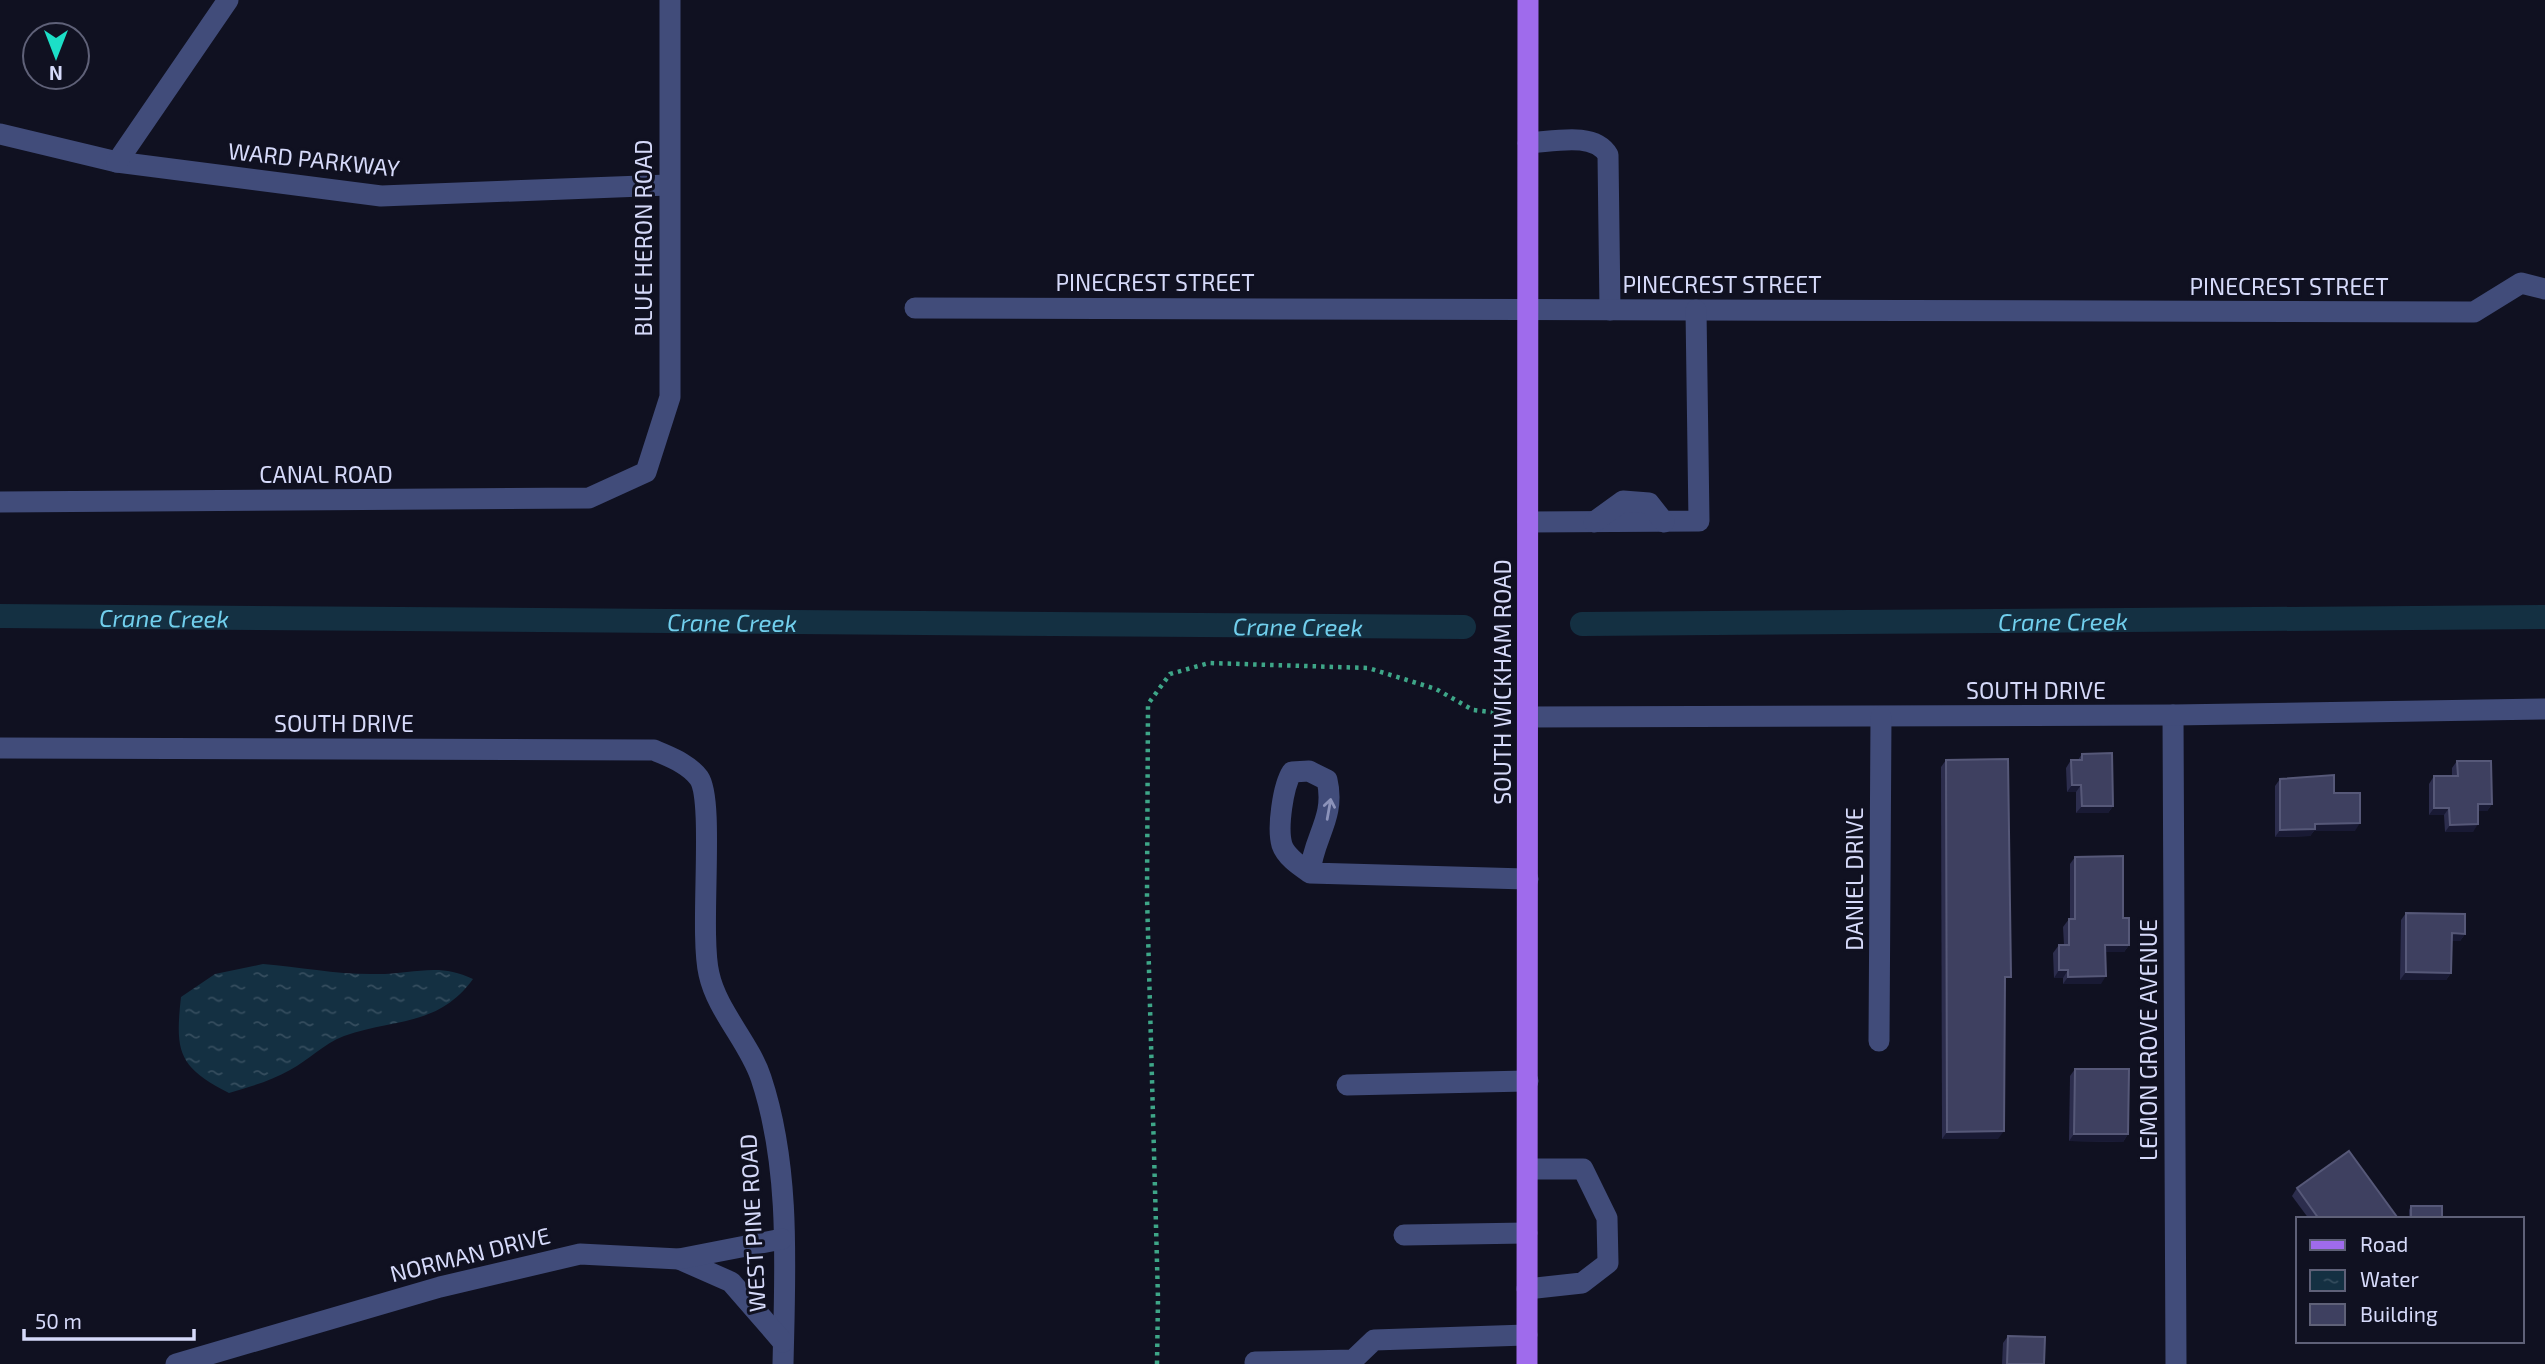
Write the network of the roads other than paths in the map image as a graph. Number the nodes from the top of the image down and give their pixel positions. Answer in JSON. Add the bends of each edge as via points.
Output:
{"nodes":[{"id":1,"x":228,"y":0,"type":"edge"},
{"id":2,"x":670,"y":0,"type":"edge"},
{"id":3,"x":1528,"y":0,"type":"edge"},
{"id":4,"x":0,"y":134,"type":"edge"},
{"id":5,"x":1528,"y":143,"type":"junction"},
{"id":6,"x":117,"y":162,"type":"junction"},
{"id":7,"x":668,"y":185,"type":"junction"},
{"id":8,"x":2545,"y":289,"type":"edge"},
{"id":9,"x":915,"y":308,"type":"dead end"},
{"id":10,"x":1527,"y":310,"type":"junction"},
{"id":11,"x":1610,"y":310,"type":"junction"},
{"id":12,"x":1696,"y":310,"type":"junction"},
{"id":13,"x":646,"y":472,"type":"joint"},
{"id":14,"x":0,"y":502,"type":"edge"},
{"id":15,"x":1528,"y":522,"type":"junction"},
{"id":16,"x":2545,"y":709,"type":"edge"},
{"id":17,"x":2173,"y":715,"type":"junction"},
{"id":18,"x":1528,"y":717,"type":"junction"},
{"id":19,"x":1881,"y":717,"type":"junction"},
{"id":20,"x":0,"y":748,"type":"edge"},
{"id":21,"x":684,"y":764,"type":"joint"},
{"id":22,"x":1310,"y":873,"type":"dead end"},
{"id":23,"x":1528,"y":878,"type":"junction"},
{"id":24,"x":1879,"y":1041,"type":"dead end"},
{"id":25,"x":1528,"y":1081,"type":"junction"},
{"id":26,"x":1347,"y":1085,"type":"dead end"},
{"id":27,"x":1528,"y":1169,"type":"junction"},
{"id":28,"x":1527,"y":1233,"type":"junction"},
{"id":29,"x":1404,"y":1235,"type":"dead end"},
{"id":30,"x":782,"y":1239,"type":"junction"},
{"id":31,"x":679,"y":1259,"type":"junction"},
{"id":32,"x":1527,"y":1289,"type":"junction"},
{"id":33,"x":1527,"y":1335,"type":"junction"},
{"id":34,"x":783,"y":1342,"type":"junction"},
{"id":35,"x":1255,"y":1362,"type":"edge"},
{"id":36,"x":176,"y":1364,"type":"edge"},
{"id":37,"x":783,"y":1364,"type":"edge"},
{"id":38,"x":1527,"y":1364,"type":"edge"},
{"id":39,"x":2176,"y":1364,"type":"edge"}],
"edges":[{"from":1,"to":6,"type":"street"},
{"from":2,"to":7,"type":"street","name":"BLUE HERON ROAD"},
{"from":3,"to":5,"type":"main road","name":"SOUTH WICKHAM ROAD"},
{"from":4,"to":6,"type":"street","name":"WARD PARKWAY"},
{"from":5,"to":10,"type":"main road","name":"SOUTH WICKHAM ROAD"},
{"from":5,"to":11,"type":"street","via":[[1589,141],[1602,146],[1608,155]]},
{"from":6,"to":7,"type":"street","name":"WARD PARKWAY","via":[[381,196]]},
{"from":7,"to":13,"type":"street","name":"BLUE HERON ROAD","via":[[670,397]]},
{"from":8,"to":12,"type":"street","name":"PINECREST STREET","via":[[2521,283],[2474,312]]},
{"from":9,"to":10,"type":"street","name":"PINECREST STREET"},
{"from":10,"to":11,"type":"street","name":"PINECREST STREET"},
{"from":10,"to":15,"type":"main road","name":"SOUTH WICKHAM ROAD"},
{"from":11,"to":12,"type":"street","name":"PINECREST STREET"},
{"from":12,"to":15,"type":"street","via":[[1699,521]]},
{"from":13,"to":14,"type":"street","name":"CANAL ROAD","via":[[589,498]]},
{"from":15,"to":18,"type":"main road","name":"SOUTH WICKHAM ROAD"},
{"from":16,"to":17,"type":"street","name":"SOUTH DRIVE"},
{"from":17,"to":19,"type":"street","name":"SOUTH DRIVE"},
{"from":17,"to":39,"type":"street","name":"LEMON GROVE AVENUE"},
{"from":18,"to":19,"type":"street","name":"SOUTH DRIVE"},
{"from":18,"to":23,"type":"main road","name":"SOUTH WICKHAM ROAD"},
{"from":19,"to":24,"type":"street","name":"DANIEL DRIVE"},
{"from":20,"to":21,"type":"street","name":"SOUTH DRIVE","via":[[654,750]]},
{"from":21,"to":30,"type":"street","name":"WEST PINE ROAD","via":[[700,779],[705,810],[703,942],[709,976],[761,1076],[778,1147]]},
{"from":22,"to":23,"type":"street"},
{"from":23,"to":25,"type":"main road","name":"SOUTH WICKHAM ROAD"},
{"from":25,"to":26,"type":"street"},
{"from":25,"to":27,"type":"main road","name":"SOUTH WICKHAM ROAD"},
{"from":27,"to":28,"type":"main road","name":"SOUTH WICKHAM ROAD"},
{"from":27,"to":32,"type":"street","via":[[1583,1169],[1607,1218],[1608,1264],[1582,1283]]},
{"from":28,"to":29,"type":"street"},
{"from":28,"to":32,"type":"main road","name":"SOUTH WICKHAM ROAD"},
{"from":30,"to":31,"type":"street","name":"NORMAN DRIVE"},
{"from":30,"to":34,"type":"street","name":"WEST PINE ROAD"},
{"from":31,"to":34,"type":"street","via":[[731,1282]]},
{"from":31,"to":36,"type":"street","name":"NORMAN DRIVE","via":[[580,1254],[440,1287]]},
{"from":32,"to":33,"type":"main road","name":"SOUTH WICKHAM ROAD"},
{"from":33,"to":35,"type":"street","via":[[1374,1340],[1353,1360]]},
{"from":33,"to":38,"type":"main road","name":"SOUTH WICKHAM ROAD"},
{"from":34,"to":37,"type":"street","name":"WEST PINE ROAD"}]}
